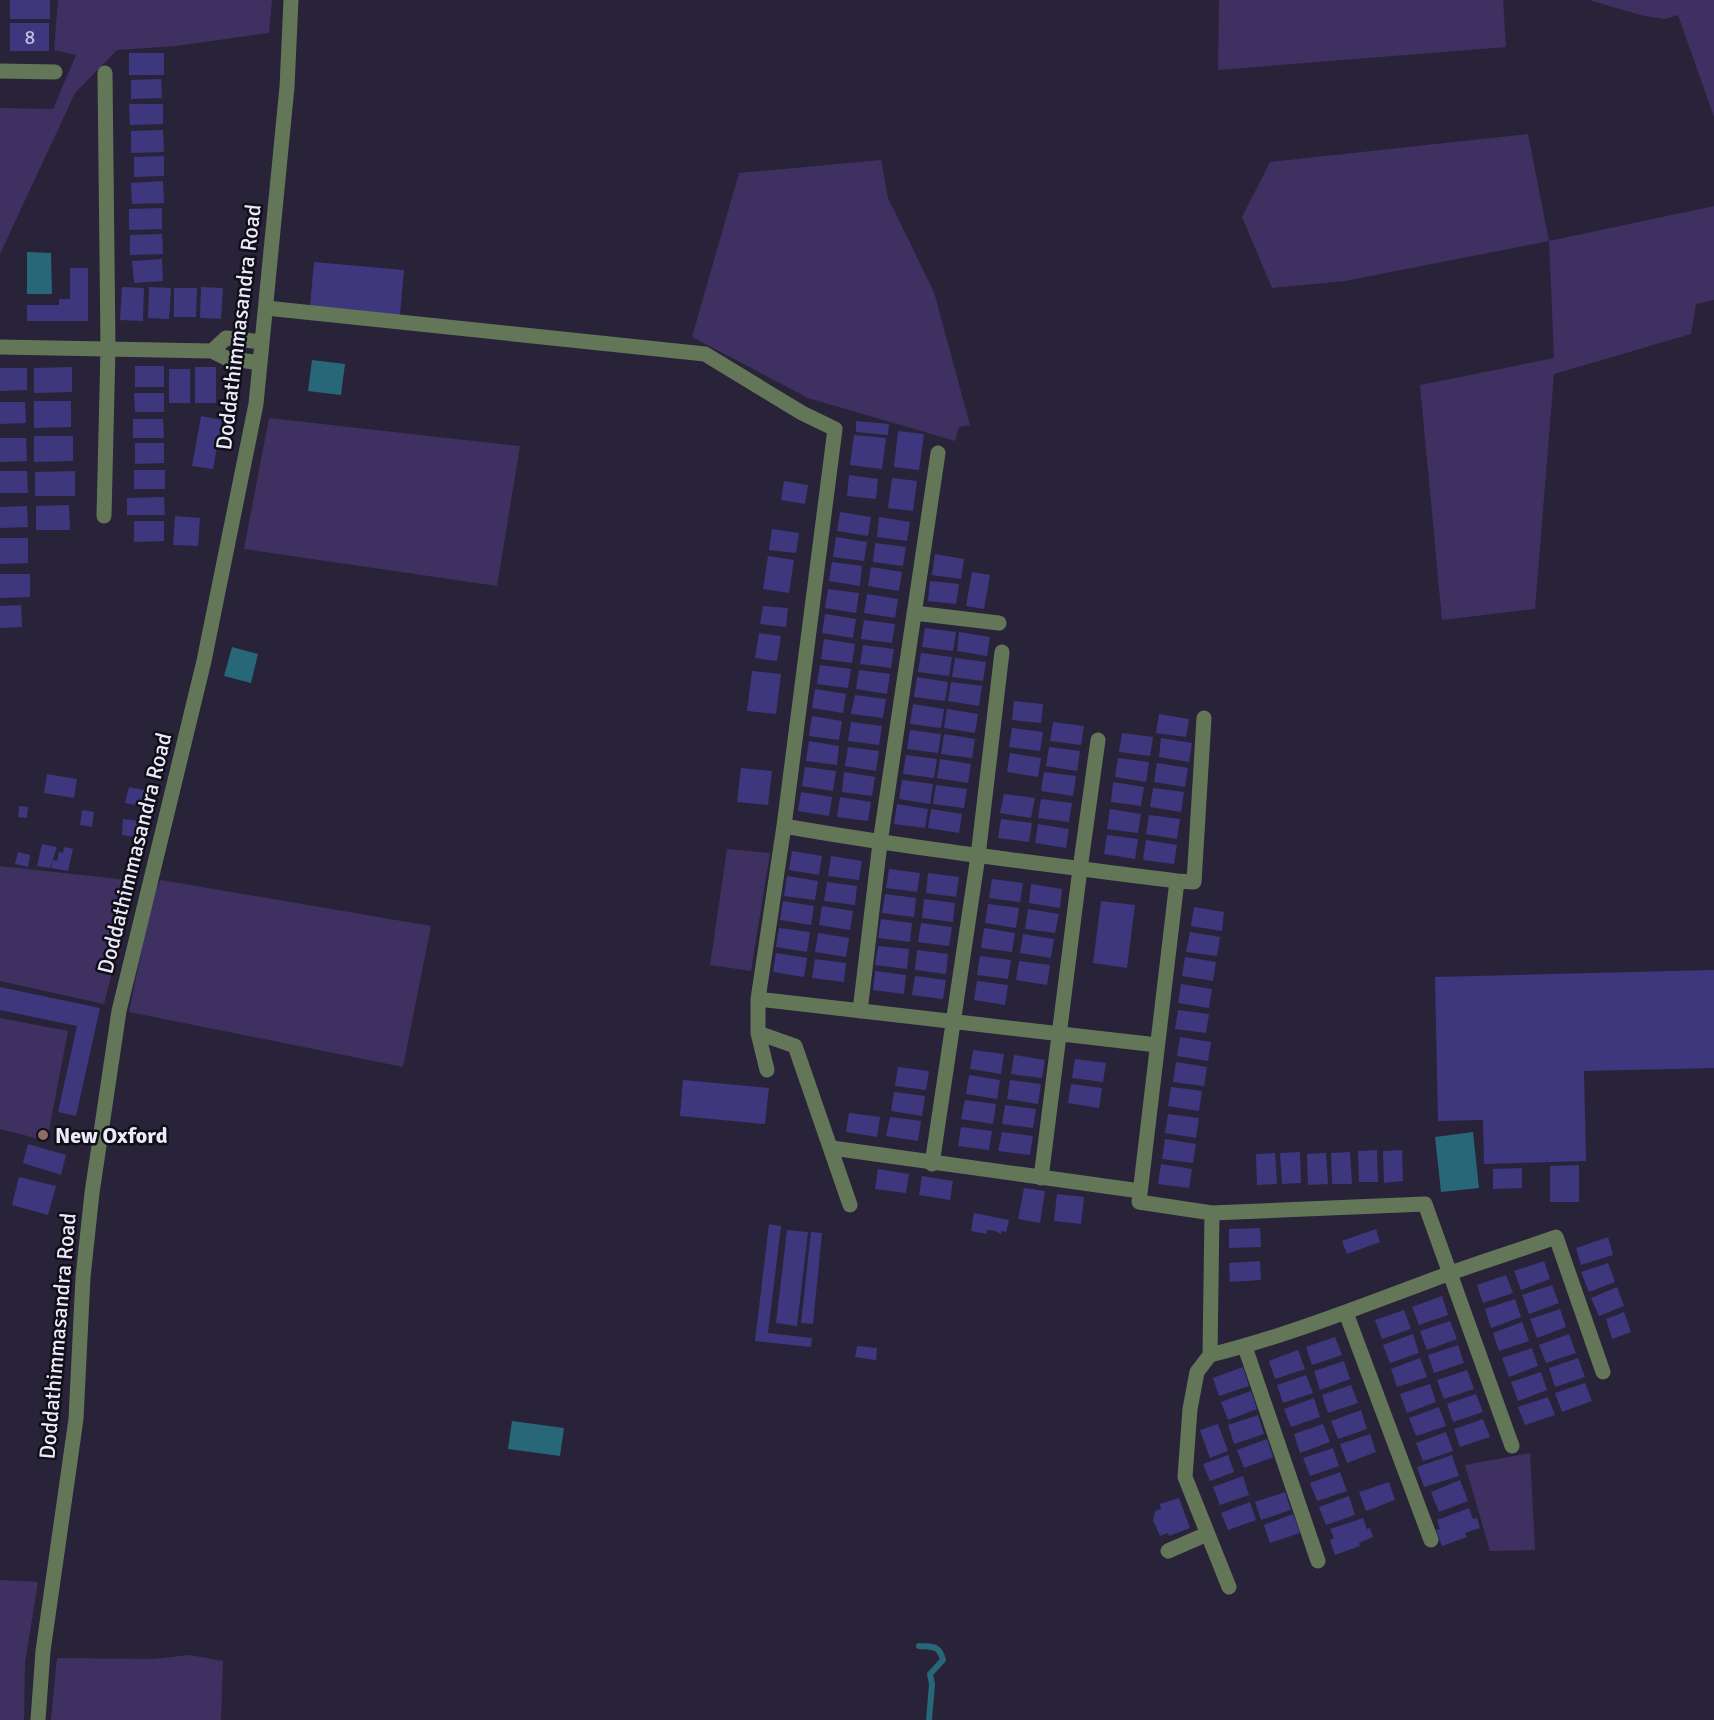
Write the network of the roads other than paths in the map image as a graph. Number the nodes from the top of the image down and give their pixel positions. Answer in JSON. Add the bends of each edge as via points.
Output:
{"nodes":[{"id":1,"x":291,"y":0,"type":"edge"},
{"id":2,"x":0,"y":71,"type":"edge"},
{"id":3,"x":55,"y":72,"type":"dead end"},
{"id":4,"x":105,"y":73,"type":"dead end"},
{"id":5,"x":266,"y":308,"type":"junction"},
{"id":6,"x":262,"y":342,"type":"junction"},
{"id":7,"x":0,"y":347,"type":"edge"},
{"id":8,"x":108,"y":348,"type":"junction"},
{"id":9,"x":212,"y":351,"type":"junction"},
{"id":10,"x":260,"y":363,"type":"junction"},
{"id":11,"x":938,"y":453,"type":"dead end"},
{"id":12,"x":104,"y":516,"type":"dead end"},
{"id":13,"x":914,"y":613,"type":"junction"},
{"id":14,"x":999,"y":623,"type":"dead end"},
{"id":15,"x":1002,"y":652,"type":"dead end"},
{"id":16,"x":1204,"y":718,"type":"dead end"},
{"id":17,"x":1098,"y":740,"type":"dead end"},
{"id":18,"x":784,"y":826,"type":"junction"},
{"id":19,"x":880,"y":843,"type":"junction"},
{"id":20,"x":978,"y":856,"type":"junction"},
{"id":21,"x":1080,"y":869,"type":"junction"},
{"id":22,"x":1177,"y":881,"type":"junction"},
{"id":23,"x":758,"y":999,"type":"junction"},
{"id":24,"x":860,"y":1011,"type":"junction"},
{"id":25,"x":954,"y":1022,"type":"junction"},
{"id":26,"x":758,"y":1034,"type":"junction"},
{"id":27,"x":1060,"y":1034,"type":"junction"},
{"id":28,"x":1157,"y":1045,"type":"junction"},
{"id":29,"x":767,"y":1070,"type":"dead end"},
{"id":30,"x":832,"y":1148,"type":"junction"},
{"id":31,"x":932,"y":1164,"type":"junction"},
{"id":32,"x":1041,"y":1178,"type":"junction"},
{"id":33,"x":1140,"y":1191,"type":"junction"},
{"id":34,"x":850,"y":1205,"type":"dead end"},
{"id":35,"x":1212,"y":1213,"type":"junction"},
{"id":36,"x":1450,"y":1273,"type":"junction"},
{"id":37,"x":1346,"y":1312,"type":"junction"},
{"id":38,"x":1245,"y":1347,"type":"junction"},
{"id":39,"x":1210,"y":1355,"type":"junction"},
{"id":40,"x":1603,"y":1372,"type":"dead end"},
{"id":41,"x":1512,"y":1446,"type":"dead end"},
{"id":42,"x":1207,"y":1534,"type":"junction"},
{"id":43,"x":1431,"y":1540,"type":"dead end"},
{"id":44,"x":1168,"y":1551,"type":"dead end"},
{"id":45,"x":1318,"y":1561,"type":"dead end"},
{"id":46,"x":1229,"y":1587,"type":"dead end"},
{"id":47,"x":38,"y":1720,"type":"edge"}],
"edges":[{"from":1,"to":5,"type":"street","name":"Doddathimmasandra Road","via":[[287,87]]},
{"from":2,"to":3,"type":"street"},
{"from":4,"to":8,"type":"street"},
{"from":5,"to":6,"type":"street","name":"Doddathimmasandra Road"},
{"from":5,"to":18,"type":"street","via":[[705,354],[835,429]]},
{"from":6,"to":9,"type":"street","via":[[226,338]]},
{"from":6,"to":10,"type":"street","name":"Doddathimmasandra Road"},
{"from":7,"to":8,"type":"street"},
{"from":8,"to":9,"type":"street"},
{"from":8,"to":12,"type":"street"},
{"from":9,"to":10,"type":"street","via":[[226,358]]},
{"from":10,"to":47,"type":"street","name":"Doddathimmasandra Road","via":[[256,404],[204,661],[119,1011],[92,1193],[83,1277],[76,1419],[43,1651]]},
{"from":11,"to":13,"type":"street"},
{"from":13,"to":14,"type":"street"},
{"from":13,"to":19,"type":"street"},
{"from":15,"to":20,"type":"street"},
{"from":16,"to":22,"type":"street","via":[[1194,882]]},
{"from":17,"to":21,"type":"street"},
{"from":18,"to":19,"type":"street"},
{"from":18,"to":23,"type":"street"},
{"from":19,"to":20,"type":"street"},
{"from":19,"to":24,"type":"street"},
{"from":20,"to":21,"type":"street"},
{"from":20,"to":25,"type":"street"},
{"from":21,"to":22,"type":"street"},
{"from":21,"to":27,"type":"street"},
{"from":22,"to":28,"type":"street"},
{"from":23,"to":24,"type":"street"},
{"from":23,"to":26,"type":"street"},
{"from":24,"to":25,"type":"street"},
{"from":25,"to":27,"type":"street"},
{"from":25,"to":31,"type":"street"},
{"from":26,"to":29,"type":"street"},
{"from":26,"to":30,"type":"street","via":[[795,1046]]},
{"from":27,"to":28,"type":"street"},
{"from":27,"to":32,"type":"street"},
{"from":28,"to":33,"type":"street"},
{"from":30,"to":31,"type":"street"},
{"from":30,"to":34,"type":"street"},
{"from":31,"to":32,"type":"street"},
{"from":32,"to":33,"type":"street"},
{"from":33,"to":35,"type":"street","via":[[1139,1202]]},
{"from":35,"to":36,"type":"street","via":[[1425,1204]]},
{"from":35,"to":39,"type":"street"},
{"from":36,"to":37,"type":"street"},
{"from":36,"to":40,"type":"street","via":[[1556,1237]]},
{"from":36,"to":41,"type":"street"},
{"from":37,"to":38,"type":"street"},
{"from":37,"to":43,"type":"street"},
{"from":38,"to":39,"type":"street"},
{"from":38,"to":45,"type":"street"},
{"from":39,"to":42,"type":"street","via":[[1197,1372],[1185,1477]]},
{"from":42,"to":44,"type":"street"},
{"from":42,"to":46,"type":"street"}]}
